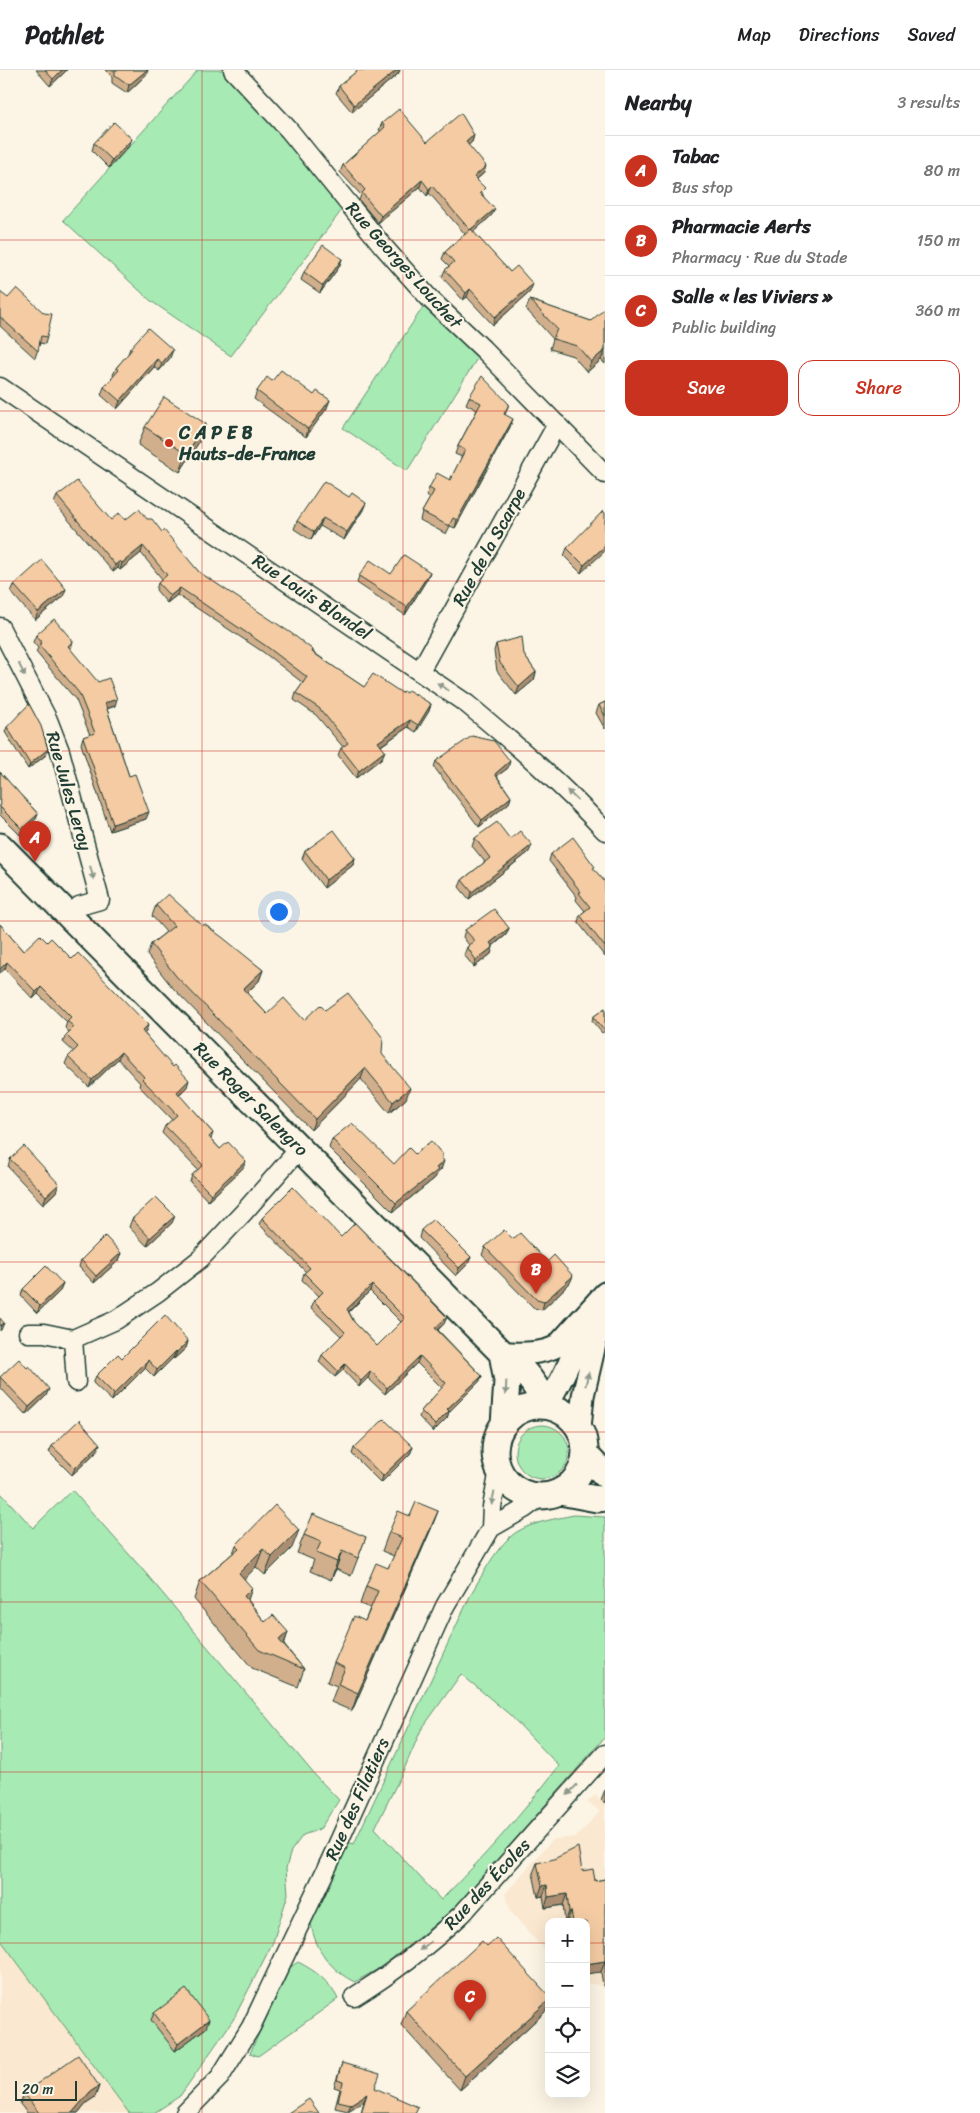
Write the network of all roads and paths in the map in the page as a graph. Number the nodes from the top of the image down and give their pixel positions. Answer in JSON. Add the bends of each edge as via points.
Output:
{"nodes":[{"id":1,"x":233,"y":70,"type":"edge"},
{"id":2,"x":0,"y":387,"type":"edge"},
{"id":3,"x":557,"y":424,"type":"junction"},
{"id":4,"x":605,"y":474,"type":"edge"},
{"id":5,"x":0,"y":627,"type":"edge"},
{"id":6,"x":420,"y":671,"type":"junction"},
{"id":7,"x":605,"y":831,"type":"edge"},
{"id":8,"x":0,"y":846,"type":"edge"},
{"id":9,"x":70,"y":915,"type":"junction"},
{"id":10,"x":298,"y":1146,"type":"junction"},
{"id":11,"x":605,"y":1293,"type":"edge"},
{"id":12,"x":596,"y":1306,"type":"edge"},
{"id":13,"x":28,"y":1333,"type":"dead end"},
{"id":14,"x":73,"y":1339,"type":"junction"},
{"id":15,"x":502,"y":1353,"type":"junction"},
{"id":16,"x":76,"y":1382,"type":"dead end"},
{"id":17,"x":545,"y":1406,"type":"junction"},
{"id":18,"x":504,"y":1424,"type":"junction"},
{"id":19,"x":580,"y":1428,"type":"junction"},
{"id":20,"x":586,"y":1455,"type":"junction"},
{"id":21,"x":499,"y":1470,"type":"junction"},
{"id":22,"x":605,"y":1475,"type":"edge"},
{"id":23,"x":550,"y":1494,"type":"junction"},
{"id":24,"x":605,"y":1498,"type":"edge"},
{"id":25,"x":491,"y":1528,"type":"junction"},
{"id":26,"x":605,"y":1754,"type":"edge"},
{"id":27,"x":354,"y":1997,"type":"dead end"},
{"id":28,"x":185,"y":2113,"type":"edge"}],
"edges":[{"from":1,"to":3,"type":"street","name":"Rue Georges Louchet","via":[[289,130],[429,298]]},
{"from":2,"to":6,"type":"street","name":"Rue Louis Blondel"},
{"from":3,"to":4,"type":"street","name":"Rue Georges Louchet"},
{"from":3,"to":6,"type":"street","name":"Rue de la Scarpe"},
{"from":5,"to":9,"type":"street","name":"Rue Jules Leroy","one_way":true,"via":[[48,720],[60,751],[100,900],[79,906]]},
{"from":7,"to":6,"type":"street","name":"Rue Louis Blondel","one_way":true,"via":[[537,764],[467,704]]},
{"from":8,"to":9,"type":"main road","name":"Rue Roger Salengro"},
{"from":9,"to":10,"type":"main road","name":"Rue Roger Salengro"},
{"from":10,"to":14,"type":"street","via":[[293,1156],[200,1259],[116,1320]]},
{"from":10,"to":15,"type":"main road","name":"Rue Roger Salengro"},
{"from":11,"to":12,"type":"street"},
{"from":12,"to":15,"type":"street","via":[[557,1346],[547,1351]]},
{"from":12,"to":17,"type":"street","via":[[562,1382]]},
{"from":19,"to":12,"type":"street","one_way":true},
{"from":13,"to":14,"type":"street"},
{"from":14,"to":16,"type":"street"},
{"from":15,"to":17,"type":"main road","name":"Rue Roger Salengro","via":[[516,1363],[540,1393]]},
{"from":15,"to":18,"type":"main road","one_way":true,"via":[[507,1381]]},
{"from":17,"to":18,"type":"main road","via":[[521,1410]]},
{"from":17,"to":19,"type":"main road","via":[[565,1413]]},
{"from":18,"to":21,"type":"main road","via":[[496,1441]]},
{"from":19,"to":20,"type":"main road"},
{"from":20,"to":22,"type":"main road"},
{"from":20,"to":23,"type":"main road","via":[[578,1477],[570,1486]]},
{"from":21,"to":23,"type":"main road","via":[[515,1489],[531,1496]]},
{"from":21,"to":25,"type":"street","name":"Rue des Filatiers","one_way":true},
{"from":23,"to":24,"type":"main road"},
{"from":23,"to":25,"type":"street"},
{"from":25,"to":28,"type":"street","name":"Rue des Filatiers","via":[[445,1606],[251,2027],[220,2077]]},
{"from":26,"to":27,"type":"street","name":"Rue des Écoles","one_way":true,"via":[[462,1914],[382,1979]]}]}
